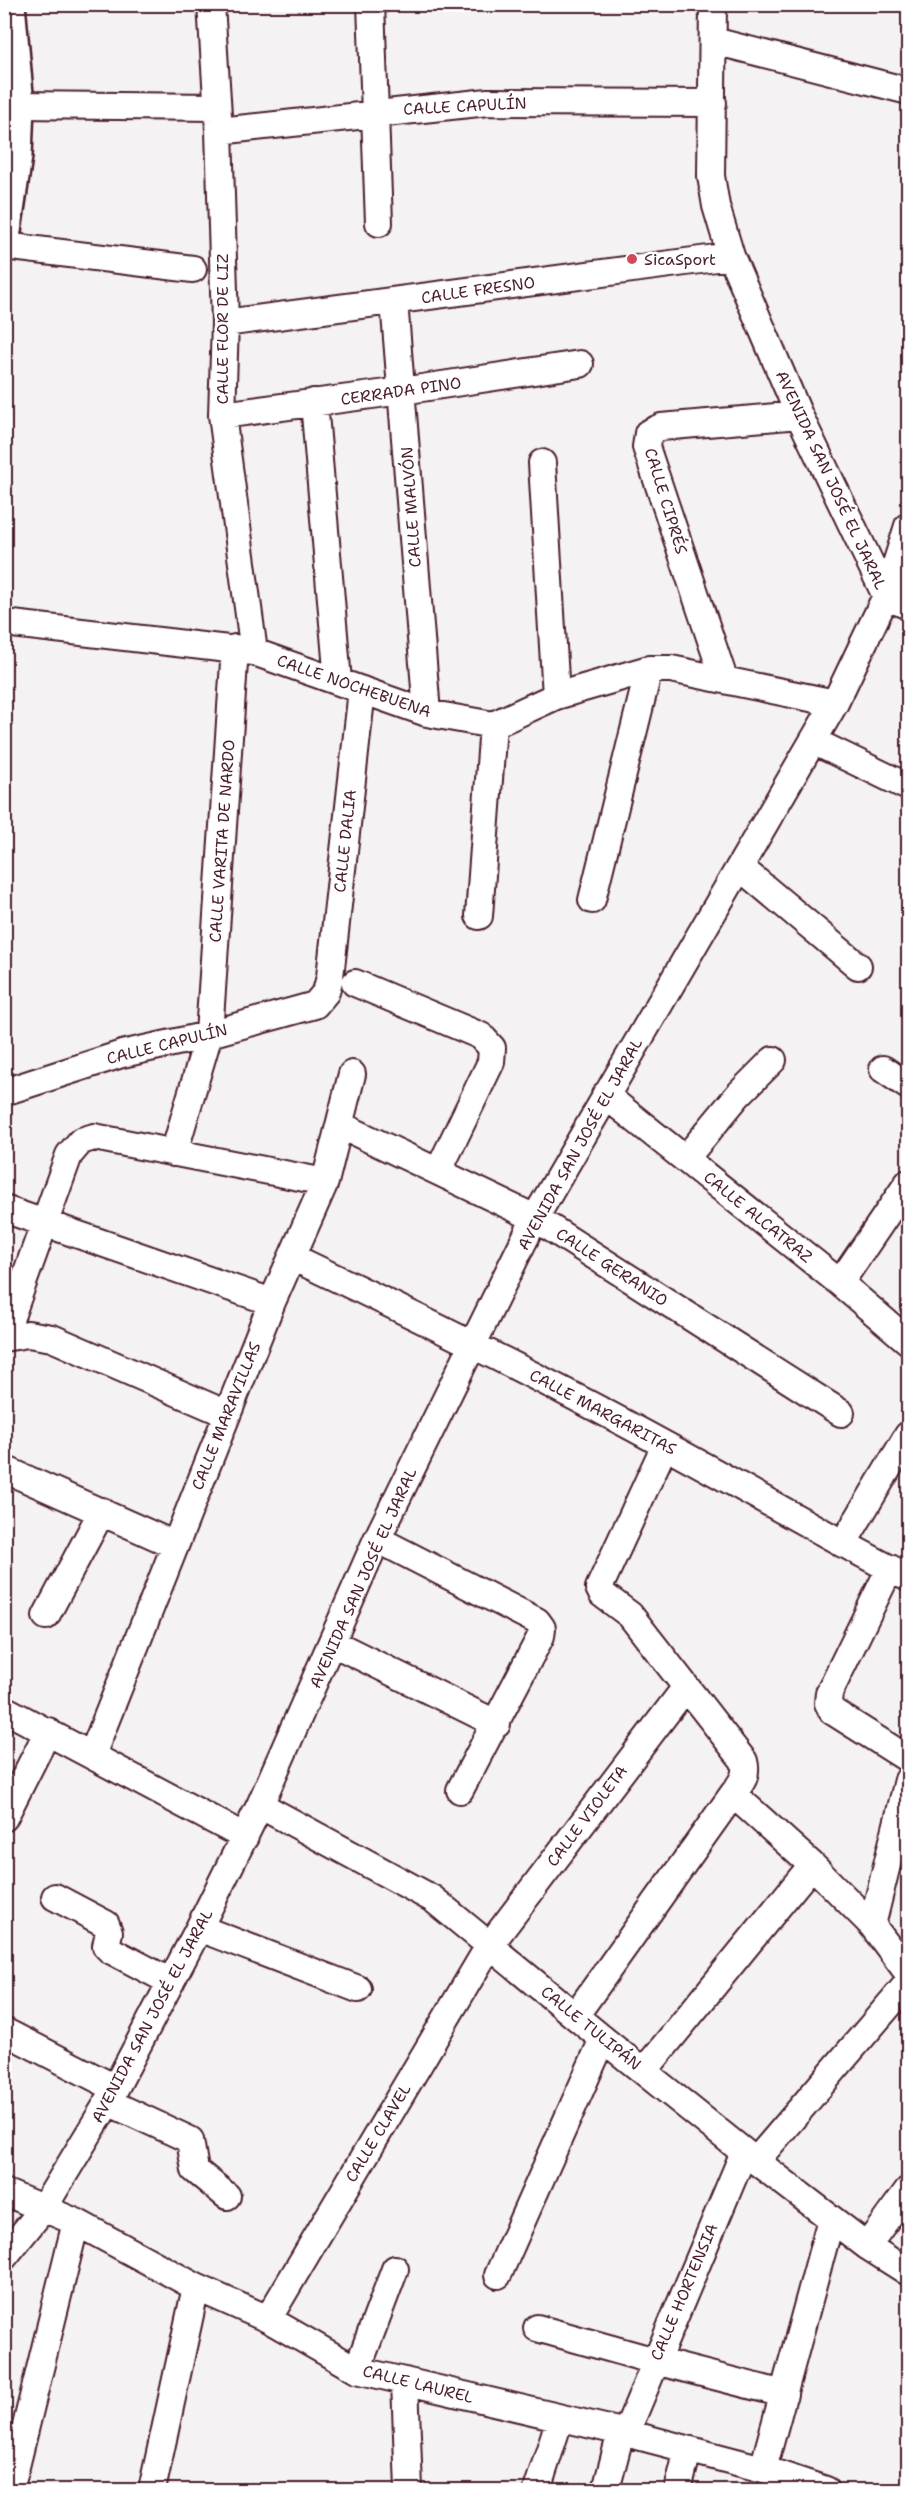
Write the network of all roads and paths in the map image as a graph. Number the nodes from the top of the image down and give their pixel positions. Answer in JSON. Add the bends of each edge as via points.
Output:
{"nodes":[{"id":1,"x":8,"y":4,"type":"edge"},
{"id":2,"x":211,"y":4,"type":"edge"},
{"id":3,"x":371,"y":4,"type":"edge"},
{"id":4,"x":713,"y":4,"type":"edge"},
{"id":5,"x":714,"y":41,"type":"junction"},
{"id":6,"x":909,"y":91,"type":"edge"},
{"id":7,"x":713,"y":103,"type":"junction"},
{"id":8,"x":17,"y":105,"type":"junction"},
{"id":9,"x":373,"y":113,"type":"junction"},
{"id":10,"x":218,"y":119,"type":"junction"},
{"id":11,"x":379,"y":223,"type":"dead end"},
{"id":12,"x":4,"y":231,"type":"edge"},
{"id":13,"x":4,"y":246,"type":"edge"},
{"id":14,"x":731,"y":256,"type":"junction"},
{"id":15,"x":193,"y":268,"type":"dead end"},
{"id":16,"x":394,"y":301,"type":"junction"},
{"id":17,"x":225,"y":323,"type":"junction"},
{"id":18,"x":580,"y":364,"type":"dead end"},
{"id":19,"x":402,"y":392,"type":"junction"},
{"id":20,"x":314,"y":402,"type":"junction"},
{"id":21,"x":222,"y":415,"type":"junction"},
{"id":22,"x":799,"y":415,"type":"junction"},
{"id":23,"x":542,"y":463,"type":"dead end"},
{"id":24,"x":909,"y":526,"type":"edge"},
{"id":25,"x":897,"y":601,"type":"edge"},
{"id":26,"x":6,"y":630,"type":"edge"},
{"id":27,"x":245,"y":650,"type":"junction"},
{"id":28,"x":649,"y":669,"type":"junction"},
{"id":29,"x":724,"y":679,"type":"junction"},
{"id":30,"x":338,"y":681,"type":"junction"},
{"id":31,"x":362,"y":690,"type":"junction"},
{"id":32,"x":556,"y":696,"type":"junction"},
{"id":33,"x":835,"y":703,"type":"junction"},
{"id":34,"x":427,"y":712,"type":"junction"},
{"id":35,"x":493,"y":725,"type":"junction"},
{"id":36,"x":813,"y":741,"type":"junction"},
{"id":37,"x":909,"y":787,"type":"edge"},
{"id":38,"x":741,"y":868,"type":"junction"},
{"id":39,"x":592,"y":900,"type":"dead end"},
{"id":40,"x":479,"y":916,"type":"dead end"},
{"id":41,"x":858,"y":966,"type":"dead end"},
{"id":42,"x":355,"y":983,"type":"dead end"},
{"id":43,"x":326,"y":992,"type":"joint"},
{"id":44,"x":209,"y":1034,"type":"junction"},
{"id":45,"x":773,"y":1060,"type":"dead end"},
{"id":46,"x":883,"y":1068,"type":"dead end"},
{"id":47,"x":352,"y":1074,"type":"dead end"},
{"id":48,"x":909,"y":1086,"type":"edge"},
{"id":49,"x":4,"y":1092,"type":"edge"},
{"id":50,"x":605,"y":1095,"type":"junction"},
{"id":51,"x":340,"y":1125,"type":"junction"},
{"id":52,"x":174,"y":1153,"type":"junction"},
{"id":53,"x":686,"y":1158,"type":"junction"},
{"id":54,"x":439,"y":1170,"type":"junction"},
{"id":55,"x":325,"y":1182,"type":"junction"},
{"id":56,"x":909,"y":1183,"type":"edge"},
{"id":57,"x":4,"y":1209,"type":"edge"},
{"id":58,"x":535,"y":1218,"type":"junction"},
{"id":59,"x":44,"y":1223,"type":"junction"},
{"id":60,"x":292,"y":1257,"type":"junction"},
{"id":61,"x":840,"y":1283,"type":"junction"},
{"id":62,"x":272,"y":1302,"type":"junction"},
{"id":63,"x":4,"y":1337,"type":"edge"},
{"id":64,"x":909,"y":1341,"type":"edge"},
{"id":65,"x":474,"y":1345,"type":"junction"},
{"id":66,"x":841,"y":1413,"type":"dead end"},
{"id":67,"x":227,"y":1414,"type":"junction"},
{"id":68,"x":909,"y":1435,"type":"edge"},
{"id":69,"x":665,"y":1445,"type":"junction"},
{"id":70,"x":4,"y":1469,"type":"edge"},
{"id":71,"x":102,"y":1511,"type":"junction"},
{"id":72,"x":377,"y":1539,"type":"junction"},
{"id":73,"x":843,"y":1544,"type":"junction"},
{"id":74,"x":175,"y":1545,"type":"junction"},
{"id":75,"x":899,"y":1573,"type":"edge"},
{"id":76,"x":46,"y":1616,"type":"dead end"},
{"id":77,"x":333,"y":1643,"type":"junction"},
{"id":78,"x":686,"y":1687,"type":"junction"},
{"id":79,"x":4,"y":1709,"type":"edge"},
{"id":80,"x":496,"y":1724,"type":"junction"},
{"id":81,"x":48,"y":1731,"type":"junction"},
{"id":82,"x":92,"y":1755,"type":"junction"},
{"id":83,"x":909,"y":1760,"type":"edge"},
{"id":84,"x":909,"y":1780,"type":"edge"},
{"id":85,"x":460,"y":1790,"type":"dead end"},
{"id":86,"x":733,"y":1794,"type":"junction"},
{"id":87,"x":260,"y":1805,"type":"junction"},
{"id":88,"x":4,"y":1818,"type":"edge"},
{"id":89,"x":244,"y":1837,"type":"junction"},
{"id":90,"x":812,"y":1865,"type":"junction"},
{"id":91,"x":55,"y":1897,"type":"dead end"},
{"id":92,"x":872,"y":1925,"type":"junction"},
{"id":93,"x":199,"y":1928,"type":"junction"},
{"id":94,"x":489,"y":1946,"type":"junction"},
{"id":95,"x":909,"y":1973,"type":"edge"},
{"id":96,"x":171,"y":1982,"type":"junction"},
{"id":97,"x":909,"y":1983,"type":"edge"},
{"id":98,"x":358,"y":1989,"type":"dead end"},
{"id":99,"x":575,"y":2016,"type":"junction"},
{"id":100,"x":4,"y":2031,"type":"edge"},
{"id":101,"x":603,"y":2039,"type":"junction"},
{"id":102,"x":644,"y":2071,"type":"junction"},
{"id":103,"x":112,"y":2095,"type":"junction"},
{"id":104,"x":750,"y":2156,"type":"junction"},
{"id":105,"x":909,"y":2190,"type":"edge"},
{"id":106,"x":4,"y":2192,"type":"edge"},
{"id":107,"x":227,"y":2196,"type":"dead end"},
{"id":108,"x":43,"y":2209,"type":"junction"},
{"id":109,"x":831,"y":2219,"type":"junction"},
{"id":110,"x":76,"y":2222,"type":"junction"},
{"id":111,"x":867,"y":2246,"type":"junction"},
{"id":112,"x":4,"y":2257,"type":"edge"},
{"id":113,"x":395,"y":2269,"type":"dead end"},
{"id":114,"x":909,"y":2272,"type":"edge"},
{"id":115,"x":498,"y":2275,"type":"dead end"},
{"id":116,"x":196,"y":2287,"type":"junction"},
{"id":117,"x":268,"y":2319,"type":"junction"},
{"id":118,"x":537,"y":2328,"type":"dead end"},
{"id":119,"x":655,"y":2361,"type":"junction"},
{"id":120,"x":357,"y":2370,"type":"junction"},
{"id":121,"x":405,"y":2381,"type":"junction"},
{"id":122,"x":784,"y":2394,"type":"junction"},
{"id":123,"x":560,"y":2418,"type":"junction"},
{"id":124,"x":624,"y":2433,"type":"junction"},
{"id":125,"x":688,"y":2450,"type":"junction"},
{"id":126,"x":763,"y":2469,"type":"junction"},
{"id":127,"x":15,"y":2488,"type":"edge"},
{"id":128,"x":152,"y":2490,"type":"edge"},
{"id":129,"x":409,"y":2490,"type":"edge"},
{"id":130,"x":537,"y":2490,"type":"edge"},
{"id":131,"x":606,"y":2490,"type":"edge"},
{"id":132,"x":678,"y":2490,"type":"edge"},
{"id":133,"x":825,"y":2490,"type":"edge"}],
"edges":[{"from":1,"to":8,"type":"main road"},
{"from":2,"to":10,"type":"street","name":"CALLE FLOR DE LIZ"},
{"from":3,"to":9,"type":"street"},
{"from":4,"to":5,"type":"street","name":"AVENIDA SAN JOSÉ EL JARAL"},
{"from":5,"to":6,"type":"street"},
{"from":5,"to":7,"type":"street","name":"AVENIDA SAN JOSÉ EL JARAL"},
{"from":7,"to":9,"type":"street","name":"CALLE CAPULÍN","via":[[488,102]]},
{"from":7,"to":14,"type":"street","name":"AVENIDA SAN JOSÉ EL JARAL","via":[[711,176]]},
{"from":8,"to":10,"type":"street","name":"CALLE CAPULÍN"},
{"from":8,"to":12,"type":"main road","via":[[15,156]]},
{"from":9,"to":10,"type":"street","name":"CALLE CAPULÍN"},
{"from":9,"to":11,"type":"street"},
{"from":10,"to":17,"type":"street","name":"CALLE FLOR DE LIZ"},
{"from":13,"to":15,"type":"street"},
{"from":14,"to":16,"type":"street","name":"CALLE FRESNO"},
{"from":14,"to":22,"type":"street","name":"AVENIDA SAN JOSÉ EL JARAL"},
{"from":16,"to":17,"type":"street","name":"CALLE FRESNO"},
{"from":16,"to":19,"type":"street","name":"CALLE MALVÓN"},
{"from":17,"to":21,"type":"street","name":"CALLE FLOR DE LIZ"},
{"from":18,"to":19,"type":"street","name":"CERRADA PINO"},
{"from":19,"to":20,"type":"street","name":"CERRADA PINO"},
{"from":19,"to":34,"type":"street","name":"CALLE MALVÓN"},
{"from":20,"to":21,"type":"street","name":"CERRADA PINO"},
{"from":20,"to":30,"type":"street"},
{"from":21,"to":27,"type":"street","name":"CALLE FLOR DE LIZ"},
{"from":22,"to":25,"type":"street","name":"AVENIDA SAN JOSÉ EL JARAL"},
{"from":22,"to":29,"type":"street","name":"CALLE CIPRÉS","via":[[661,427],[648,433],[646,447]]},
{"from":23,"to":32,"type":"street"},
{"from":24,"to":25,"type":"street"},
{"from":25,"to":33,"type":"street","name":"AVENIDA SAN JOSÉ EL JARAL"},
{"from":26,"to":27,"type":"street","name":"CALLE NOCHEBUENA"},
{"from":27,"to":30,"type":"street","name":"CALLE NOCHEBUENA"},
{"from":27,"to":44,"type":"street","name":"CALLE VARITA DE NARDO"},
{"from":28,"to":29,"type":"street"},
{"from":28,"to":32,"type":"street"},
{"from":28,"to":39,"type":"street"},
{"from":29,"to":33,"type":"street"},
{"from":30,"to":31,"type":"street","name":"CALLE NOCHEBUENA"},
{"from":31,"to":34,"type":"street","name":"CALLE NOCHEBUENA"},
{"from":31,"to":43,"type":"street","name":"CALLE DALIA"},
{"from":32,"to":35,"type":"street"},
{"from":33,"to":36,"type":"street","name":"AVENIDA SAN JOSÉ EL JARAL"},
{"from":34,"to":35,"type":"street","name":"CALLE NOCHEBUENA"},
{"from":35,"to":40,"type":"street"},
{"from":36,"to":37,"type":"street"},
{"from":36,"to":38,"type":"street","name":"AVENIDA SAN JOSÉ EL JARAL"},
{"from":38,"to":41,"type":"street"},
{"from":38,"to":50,"type":"street","name":"AVENIDA SAN JOSÉ EL JARAL"},
{"from":42,"to":54,"type":"street","via":[[481,1036],[492,1048],[491,1062]]},
{"from":43,"to":44,"type":"street","name":"CALLE CAPULÍN","via":[[315,1005]]},
{"from":44,"to":49,"type":"street","name":"CALLE CAPULÍN","via":[[122,1054]]},
{"from":44,"to":52,"type":"street","name":"CALLE VARITA DE NARDO"},
{"from":45,"to":53,"type":"street"},
{"from":46,"to":48,"type":"street"},
{"from":47,"to":51,"type":"street","name":"CALLE MARAVILLAS"},
{"from":50,"to":53,"type":"street","name":"CALLE ALCATRAZ"},
{"from":50,"to":58,"type":"street","name":"AVENIDA SAN JOSÉ EL JARAL"},
{"from":51,"to":54,"type":"street","name":"CALLE GERANIO"},
{"from":51,"to":55,"type":"street","name":"CALLE MARAVILLAS"},
{"from":52,"to":55,"type":"street"},
{"from":52,"to":59,"type":"street","via":[[94,1137],[81,1140],[69,1155]]},
{"from":53,"to":61,"type":"street","name":"CALLE ALCATRAZ"},
{"from":54,"to":58,"type":"street","name":"CALLE GERANIO"},
{"from":55,"to":60,"type":"street","name":"CALLE MARAVILLAS"},
{"from":56,"to":61,"type":"street"},
{"from":57,"to":59,"type":"street"},
{"from":58,"to":65,"type":"street","name":"AVENIDA SAN JOSÉ EL JARAL"},
{"from":58,"to":66,"type":"street","name":"CALLE GERANIO"},
{"from":59,"to":62,"type":"street"},
{"from":59,"to":63,"type":"street"},
{"from":60,"to":62,"type":"street","name":"CALLE MARAVILLAS"},
{"from":60,"to":65,"type":"street","name":"CALLE MARGARITAS"},
{"from":61,"to":64,"type":"street","name":"CALLE ALCATRAZ"},
{"from":62,"to":67,"type":"street","name":"CALLE MARAVILLAS"},
{"from":63,"to":67,"type":"street","via":[[28,1334],[52,1338]]},
{"from":65,"to":69,"type":"street","name":"CALLE MARGARITAS"},
{"from":65,"to":72,"type":"street","name":"AVENIDA SAN JOSÉ EL JARAL"},
{"from":67,"to":74,"type":"street","name":"CALLE MARAVILLAS"},
{"from":68,"to":73,"type":"street"},
{"from":69,"to":73,"type":"street","name":"CALLE MARGARITAS"},
{"from":69,"to":78,"type":"street","via":[[599,1588],[630,1615]]},
{"from":70,"to":71,"type":"street"},
{"from":71,"to":74,"type":"street"},
{"from":71,"to":76,"type":"street"},
{"from":72,"to":77,"type":"street","name":"AVENIDA SAN JOSÉ EL JARAL"},
{"from":72,"to":80,"type":"street","via":[[537,1621],[542,1628]]},
{"from":73,"to":75,"type":"street","name":"CALLE MARGARITAS"},
{"from":74,"to":82,"type":"street","name":"CALLE MARAVILLAS"},
{"from":75,"to":83,"type":"street","via":[[829,1693],[828,1702],[832,1711]]},
{"from":77,"to":80,"type":"street"},
{"from":77,"to":87,"type":"street","name":"AVENIDA SAN JOSÉ EL JARAL"},
{"from":78,"to":86,"type":"street","via":[[744,1761],[744,1778]]},
{"from":78,"to":94,"type":"street","name":"CALLE VIOLETA"},
{"from":79,"to":81,"type":"street"},
{"from":80,"to":85,"type":"street"},
{"from":81,"to":82,"type":"street"},
{"from":81,"to":88,"type":"street"},
{"from":82,"to":89,"type":"street"},
{"from":84,"to":92,"type":"street"},
{"from":86,"to":90,"type":"street"},
{"from":86,"to":99,"type":"street"},
{"from":87,"to":89,"type":"street","name":"AVENIDA SAN JOSÉ EL JARAL"},
{"from":87,"to":94,"type":"street","name":"CALLE TULIPÁN","via":[[433,1899]]},
{"from":89,"to":93,"type":"street","name":"AVENIDA SAN JOSÉ EL JARAL"},
{"from":90,"to":92,"type":"street"},
{"from":90,"to":102,"type":"street"},
{"from":91,"to":96,"type":"street","via":[[106,1924],[106,1946],[110,1950]]},
{"from":92,"to":95,"type":"street"},
{"from":93,"to":96,"type":"street","name":"AVENIDA SAN JOSÉ EL JARAL"},
{"from":93,"to":98,"type":"street"},
{"from":94,"to":99,"type":"street","name":"CALLE TULIPÁN"},
{"from":94,"to":117,"type":"street","name":"CALLE CLAVEL"},
{"from":96,"to":103,"type":"street","name":"AVENIDA SAN JOSÉ EL JARAL"},
{"from":97,"to":104,"type":"street","name":"CALLE HORTENSIA"},
{"from":99,"to":101,"type":"street","name":"CALLE TULIPÁN"},
{"from":100,"to":103,"type":"street"},
{"from":101,"to":102,"type":"street","name":"CALLE TULIPÁN"},
{"from":101,"to":115,"type":"street"},
{"from":102,"to":104,"type":"street","name":"CALLE TULIPÁN"},
{"from":103,"to":107,"type":"street","via":[[190,2140],[195,2169]]},
{"from":103,"to":108,"type":"street","name":"AVENIDA SAN JOSÉ EL JARAL"},
{"from":104,"to":109,"type":"street","name":"CALLE TULIPÁN"},
{"from":104,"to":119,"type":"street","name":"CALLE HORTENSIA"},
{"from":105,"to":111,"type":"street"},
{"from":106,"to":108,"type":"street","name":"CALLE LAUREL"},
{"from":108,"to":110,"type":"street","name":"CALLE LAUREL"},
{"from":108,"to":112,"type":"street","name":"AVENIDA SAN JOSÉ EL JARAL"},
{"from":109,"to":111,"type":"street","name":"CALLE TULIPÁN"},
{"from":109,"to":122,"type":"street"},
{"from":110,"to":116,"type":"street","name":"CALLE LAUREL"},
{"from":110,"to":127,"type":"street"},
{"from":111,"to":114,"type":"street","name":"CALLE TULIPÁN"},
{"from":113,"to":120,"type":"street"},
{"from":116,"to":117,"type":"street","name":"CALLE LAUREL"},
{"from":116,"to":128,"type":"street"},
{"from":117,"to":120,"type":"street","name":"CALLE LAUREL"},
{"from":118,"to":119,"type":"street"},
{"from":119,"to":122,"type":"street"},
{"from":119,"to":124,"type":"street","name":"CALLE HORTENSIA"},
{"from":120,"to":121,"type":"street","name":"CALLE LAUREL"},
{"from":121,"to":123,"type":"street","name":"CALLE LAUREL"},
{"from":121,"to":129,"type":"street"},
{"from":122,"to":126,"type":"street"},
{"from":123,"to":124,"type":"street","name":"CALLE LAUREL"},
{"from":123,"to":130,"type":"street"},
{"from":124,"to":125,"type":"street","name":"CALLE LAUREL"},
{"from":124,"to":131,"type":"street","name":"CALLE HORTENSIA"},
{"from":125,"to":126,"type":"street","name":"CALLE LAUREL"},
{"from":125,"to":132,"type":"street"},
{"from":126,"to":133,"type":"street","name":"CALLE LAUREL"}]}
